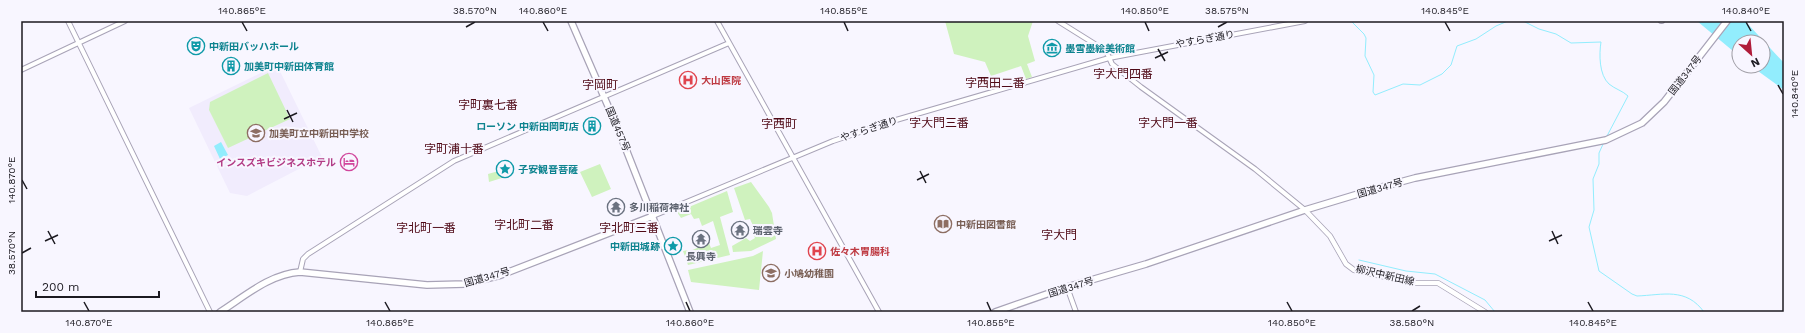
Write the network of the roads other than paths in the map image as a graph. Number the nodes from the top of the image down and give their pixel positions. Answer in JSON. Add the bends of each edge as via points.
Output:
{"nodes":[{"id":1,"x":68,"y":21,"type":"edge"},
{"id":2,"x":125,"y":21,"type":"edge"},
{"id":3,"x":571,"y":21,"type":"edge"},
{"id":4,"x":717,"y":21,"type":"edge"},
{"id":5,"x":1058,"y":21,"type":"edge"},
{"id":6,"x":1305,"y":21,"type":"edge"},
{"id":7,"x":1726,"y":21,"type":"edge"},
{"id":8,"x":78,"y":42,"type":"junction"},
{"id":9,"x":729,"y":43,"type":"junction"},
{"id":10,"x":1109,"y":58,"type":"junction"},
{"id":11,"x":21,"y":70,"type":"edge"},
{"id":12,"x":604,"y":96,"type":"junction"},
{"id":13,"x":793,"y":157,"type":"junction"},
{"id":14,"x":1305,"y":210,"type":"junction"},
{"id":15,"x":653,"y":216,"type":"junction"},
{"id":16,"x":300,"y":272,"type":"junction"},
{"id":17,"x":1067,"y":287,"type":"junction"},
{"id":18,"x":210,"y":312,"type":"edge"},
{"id":19,"x":220,"y":312,"type":"edge"},
{"id":20,"x":690,"y":312,"type":"edge"},
{"id":21,"x":878,"y":312,"type":"edge"},
{"id":22,"x":995,"y":312,"type":"edge"},
{"id":23,"x":1076,"y":312,"type":"edge"},
{"id":24,"x":1485,"y":312,"type":"edge"}],
"edges":[{"from":1,"to":8,"type":"street"},
{"from":2,"to":8,"type":"street"},
{"from":3,"to":12,"type":"highway","name":"国道457号"},
{"from":4,"to":9,"type":"street"},
{"from":5,"to":10,"type":"street","via":[[1106,51]]},
{"from":6,"to":10,"type":"street","name":"やすらぎ通り"},
{"from":7,"to":14,"type":"highway","name":"国道347号","via":[[1664,102],[1642,123],[1606,140],[1415,178]]},
{"from":8,"to":11,"type":"street"},
{"from":8,"to":18,"type":"street"},
{"from":9,"to":12,"type":"street"},
{"from":9,"to":13,"type":"street"},
{"from":10,"to":13,"type":"street","name":"やすらぎ通り","via":[[896,120]]},
{"from":10,"to":14,"type":"street","via":[[1112,64],[1141,87]]},
{"from":12,"to":15,"type":"highway","name":"国道457号"},
{"from":12,"to":16,"type":"street","via":[[454,161],[308,254],[303,259]]},
{"from":13,"to":15,"type":"street","name":"やすらぎ通り"},
{"from":13,"to":21,"type":"street"},
{"from":14,"to":17,"type":"highway","name":"国道347号","via":[[1146,264]]},
{"from":14,"to":24,"type":"main road","name":"柳沢中新田線","via":[[1330,236],[1346,264],[1354,270],[1413,283],[1438,283]]},
{"from":15,"to":16,"type":"highway","name":"国道347号","via":[[501,275],[465,284],[428,286]]},
{"from":15,"to":20,"type":"highway"},
{"from":16,"to":19,"type":"highway","name":"国道347号","via":[[290,272],[271,279]]},
{"from":17,"to":22,"type":"highway","name":"国道347号"},
{"from":17,"to":23,"type":"street"}]}
